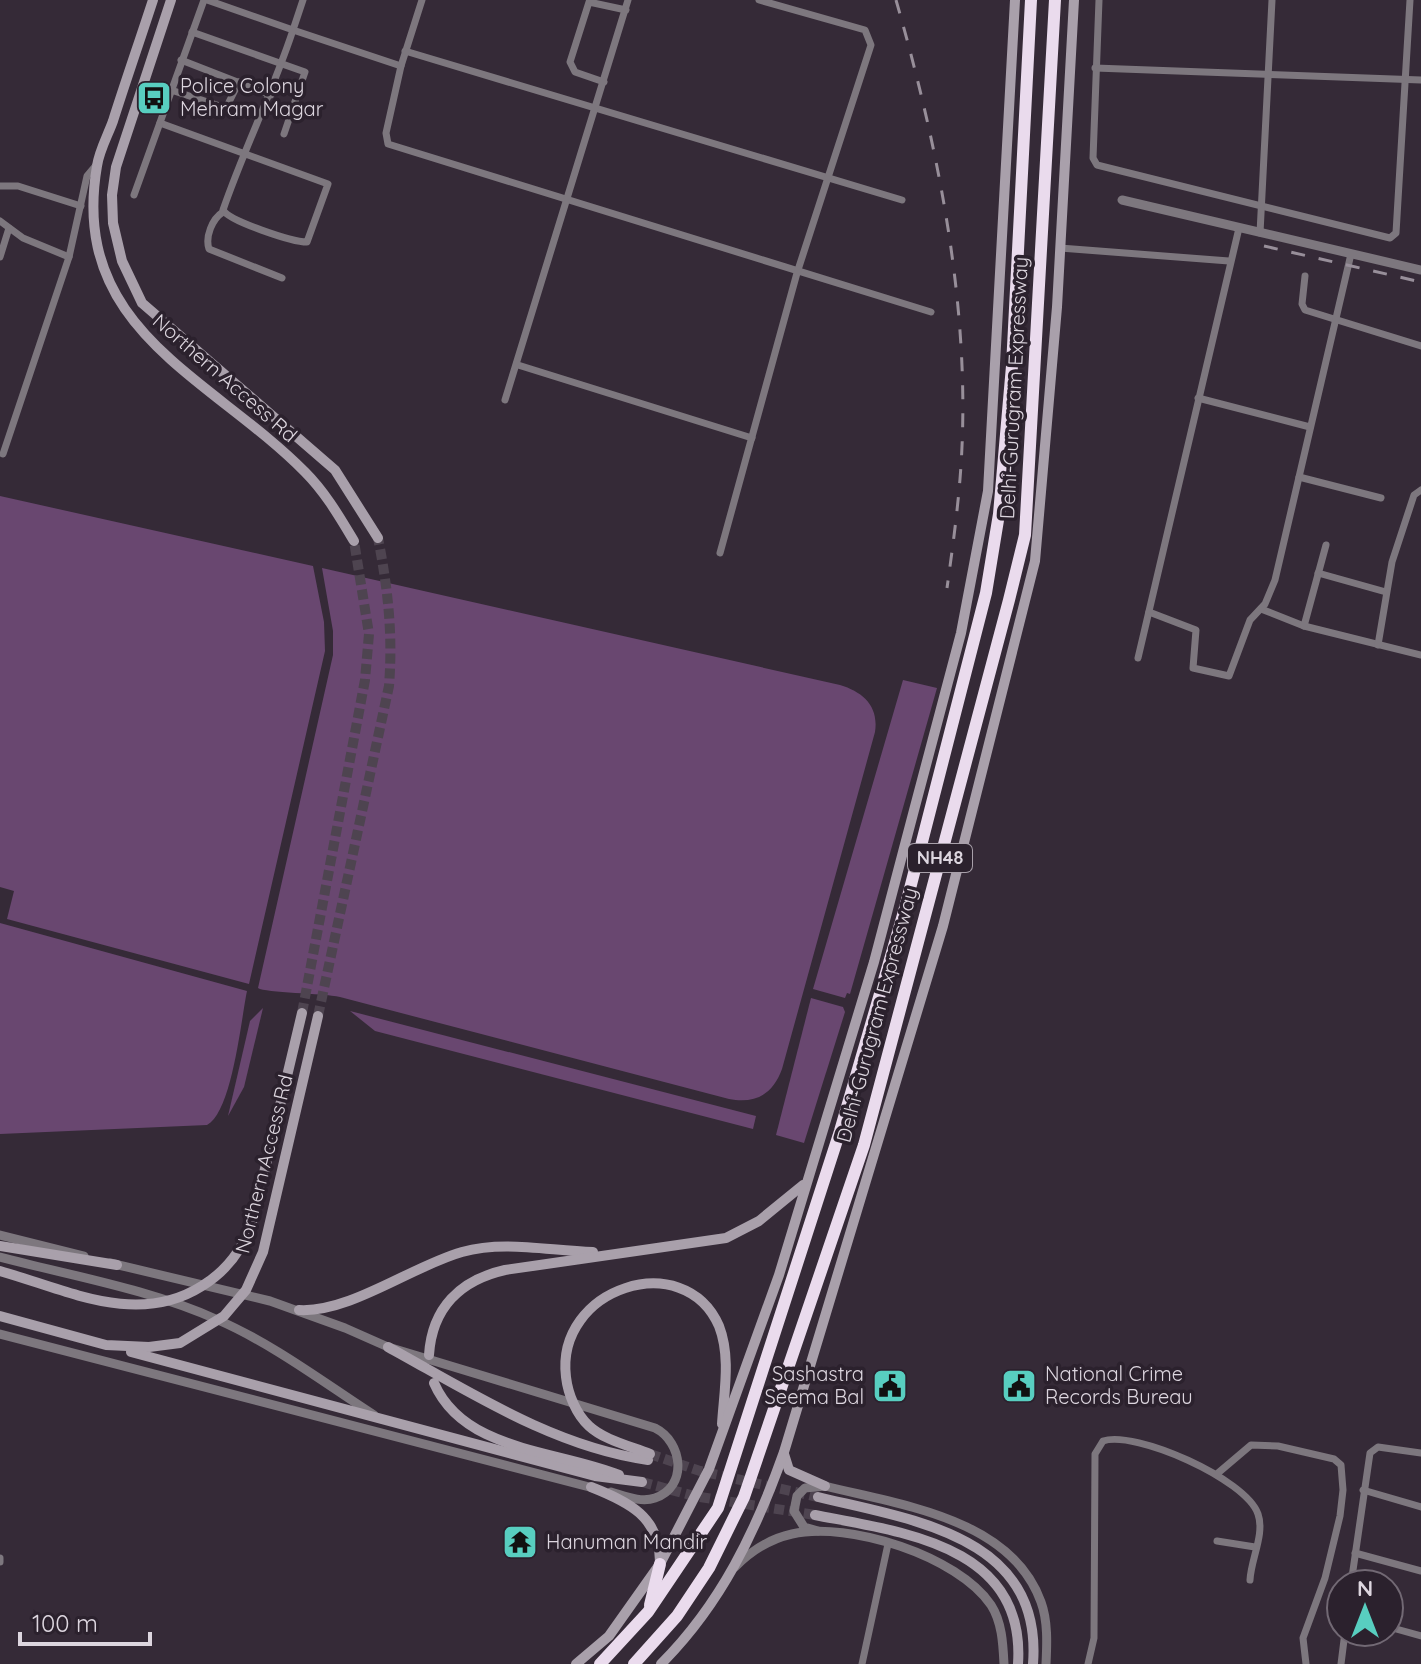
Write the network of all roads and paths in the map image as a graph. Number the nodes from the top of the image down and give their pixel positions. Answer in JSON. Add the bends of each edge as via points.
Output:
{"nodes":[{"id":1,"x":153,"y":0,"type":"edge"},
{"id":2,"x":171,"y":0,"type":"edge"},
{"id":3,"x":205,"y":0,"type":"edge"},
{"id":4,"x":303,"y":0,"type":"edge"},
{"id":5,"x":422,"y":0,"type":"edge"},
{"id":6,"x":628,"y":0,"type":"edge"},
{"id":7,"x":759,"y":0,"type":"edge"},
{"id":8,"x":1015,"y":0,"type":"edge"},
{"id":9,"x":1031,"y":0,"type":"edge"},
{"id":10,"x":1055,"y":0,"type":"edge"},
{"id":11,"x":1074,"y":0,"type":"edge"},
{"id":12,"x":1099,"y":0,"type":"edge"},
{"id":13,"x":1272,"y":0,"type":"edge"},
{"id":14,"x":1410,"y":0,"type":"edge"},
{"id":15,"x":626,"y":10,"type":"junction"},
{"id":16,"x":293,"y":30,"type":"junction"},
{"id":17,"x":192,"y":32,"type":"junction"},
{"id":18,"x":405,"y":51,"type":"junction"},
{"id":19,"x":181,"y":60,"type":"junction"},
{"id":20,"x":283,"y":63,"type":"junction"},
{"id":21,"x":401,"y":66,"type":"junction"},
{"id":22,"x":1095,"y":68,"type":"junction"},
{"id":23,"x":1267,"y":75,"type":"junction"},
{"id":24,"x":1406,"y":79,"type":"junction"},
{"id":25,"x":1421,"y":80,"type":"edge"},
{"id":26,"x":239,"y":82,"type":"junction"},
{"id":27,"x":604,"y":82,"type":"junction"},
{"id":28,"x":171,"y":90,"type":"junction"},
{"id":29,"x":271,"y":95,"type":"junction"},
{"id":30,"x":596,"y":109,"type":"junction"},
{"id":31,"x":160,"y":123,"type":"junction"},
{"id":32,"x":284,"y":134,"type":"dead end"},
{"id":33,"x":107,"y":140,"type":"junction"},
{"id":34,"x":123,"y":145,"type":"junction"},
{"id":35,"x":247,"y":155,"type":"junction"},
{"id":36,"x":97,"y":164,"type":"junction"},
{"id":37,"x":827,"y":178,"type":"junction"},
{"id":38,"x":0,"y":186,"type":"edge"},
{"id":39,"x":134,"y":195,"type":"dead end"},
{"id":40,"x":902,"y":200,"type":"dead end"},
{"id":41,"x":1122,"y":200,"type":"dead end"},
{"id":42,"x":568,"y":201,"type":"junction"},
{"id":43,"x":1261,"y":205,"type":"junction"},
{"id":44,"x":81,"y":206,"type":"junction"},
{"id":45,"x":223,"y":212,"type":"junction"},
{"id":46,"x":0,"y":221,"type":"edge"},
{"id":47,"x":9,"y":228,"type":"junction"},
{"id":48,"x":1239,"y":228,"type":"junction"},
{"id":49,"x":1260,"y":233,"type":"junction"},
{"id":50,"x":1060,"y":248,"type":"junction"},
{"id":51,"x":1351,"y":254,"type":"junction"},
{"id":52,"x":0,"y":255,"type":"edge"},
{"id":53,"x":69,"y":257,"type":"junction"},
{"id":54,"x":1229,"y":261,"type":"junction"},
{"id":55,"x":1421,"y":270,"type":"edge"},
{"id":56,"x":797,"y":273,"type":"junction"},
{"id":57,"x":1305,"y":276,"type":"dead end"},
{"id":58,"x":282,"y":278,"type":"dead end"},
{"id":59,"x":931,"y":312,"type":"dead end"},
{"id":60,"x":1335,"y":322,"type":"junction"},
{"id":61,"x":1421,"y":346,"type":"edge"},
{"id":62,"x":518,"y":365,"type":"junction"},
{"id":63,"x":1198,"y":398,"type":"junction"},
{"id":64,"x":505,"y":400,"type":"dead end"},
{"id":65,"x":1310,"y":427,"type":"junction"},
{"id":66,"x":752,"y":438,"type":"junction"},
{"id":67,"x":3,"y":454,"type":"dead end"},
{"id":68,"x":1299,"y":477,"type":"junction"},
{"id":69,"x":1421,"y":490,"type":"edge"},
{"id":70,"x":1381,"y":498,"type":"dead end"},
{"id":71,"x":378,"y":538,"type":"tunnel mouth"},
{"id":72,"x":354,"y":541,"type":"tunnel mouth"},
{"id":73,"x":1326,"y":545,"type":"dead end"},
{"id":74,"x":720,"y":553,"type":"dead end"},
{"id":75,"x":1318,"y":573,"type":"junction"},
{"id":76,"x":1386,"y":592,"type":"junction"},
{"id":77,"x":1261,"y":609,"type":"junction"},
{"id":78,"x":1149,"y":612,"type":"junction"},
{"id":79,"x":1304,"y":626,"type":"junction"},
{"id":80,"x":1378,"y":645,"type":"junction"},
{"id":81,"x":1421,"y":655,"type":"edge"},
{"id":82,"x":1138,"y":658,"type":"dead end"},
{"id":83,"x":302,"y":1013,"type":"tunnel mouth"},
{"id":84,"x":318,"y":1016,"type":"tunnel mouth"},
{"id":85,"x":804,"y":1184,"type":"junction"},
{"id":86,"x":0,"y":1235,"type":"edge"},
{"id":87,"x":0,"y":1246,"type":"edge"},
{"id":88,"x":656,"y":1250,"type":"junction"},
{"id":89,"x":0,"y":1257,"type":"edge"},
{"id":90,"x":117,"y":1265,"type":"junction"},
{"id":91,"x":0,"y":1271,"type":"edge"},
{"id":92,"x":299,"y":1310,"type":"junction"},
{"id":93,"x":0,"y":1316,"type":"edge"},
{"id":94,"x":0,"y":1334,"type":"edge"},
{"id":95,"x":106,"y":1345,"type":"junction"},
{"id":96,"x":388,"y":1347,"type":"junction"},
{"id":97,"x":429,"y":1355,"type":"dead end"},
{"id":98,"x":434,"y":1383,"type":"dead end"},
{"id":99,"x":387,"y":1423,"type":"junction"},
{"id":100,"x":721,"y":1438,"type":"junction"},
{"id":101,"x":784,"y":1452,"type":"junction"},
{"id":102,"x":1421,"y":1453,"type":"edge"},
{"id":103,"x":1218,"y":1473,"type":"junction"},
{"id":104,"x":825,"y":1486,"type":"junction"},
{"id":105,"x":591,"y":1487,"type":"junction"},
{"id":106,"x":1363,"y":1490,"type":"junction"},
{"id":107,"x":818,"y":1497,"type":"tunnel mouth"},
{"id":108,"x":1421,"y":1507,"type":"edge"},
{"id":109,"x":815,"y":1515,"type":"tunnel mouth"},
{"id":110,"x":818,"y":1531,"type":"junction"},
{"id":111,"x":1217,"y":1541,"type":"dead end"},
{"id":112,"x":888,"y":1544,"type":"junction"},
{"id":113,"x":1255,"y":1547,"type":"junction"},
{"id":114,"x":1355,"y":1553,"type":"junction"},
{"id":115,"x":660,"y":1564,"type":"junction"},
{"id":116,"x":735,"y":1567,"type":"junction"},
{"id":117,"x":1353,"y":1568,"type":"edge"},
{"id":118,"x":1421,"y":1571,"type":"edge"},
{"id":119,"x":1250,"y":1580,"type":"dead end"},
{"id":120,"x":648,"y":1612,"type":"junction"},
{"id":121,"x":576,"y":1664,"type":"edge"},
{"id":122,"x":600,"y":1664,"type":"edge"},
{"id":123,"x":634,"y":1664,"type":"edge"},
{"id":124,"x":661,"y":1664,"type":"edge"},
{"id":125,"x":862,"y":1664,"type":"edge"},
{"id":126,"x":1004,"y":1664,"type":"edge"},
{"id":127,"x":1018,"y":1664,"type":"edge"},
{"id":128,"x":1033,"y":1664,"type":"edge"},
{"id":129,"x":1046,"y":1664,"type":"edge"},
{"id":130,"x":1088,"y":1664,"type":"edge"},
{"id":131,"x":1306,"y":1664,"type":"edge"}],
"edges":[{"from":1,"to":33,"type":"main road","name":"Northern Access Rd"},
{"from":2,"to":34,"type":"main road","name":"Northern Access Rd"},
{"from":3,"to":16,"type":"street"},
{"from":3,"to":17,"type":"street"},
{"from":4,"to":16,"type":"street"},
{"from":5,"to":18,"type":"street"},
{"from":6,"to":15,"type":"street"},
{"from":7,"to":37,"type":"street","via":[[870,35]]},
{"from":8,"to":85,"type":"main road","via":[[981,542],[874,962]]},
{"from":9,"to":120,"type":"highway","name":"Delhi-Gurugram Expressway","number":"NH48","via":[[1012,366],[986,593],[845,1116],[718,1508]]},
{"from":10,"to":123,"type":"highway","name":"Delhi-Gurugram Expressway","number":"NH48","via":[[1025,535],[1009,600],[864,1145],[744,1497],[709,1568],[677,1616]]},
{"from":11,"to":50,"type":"main road"},
{"from":12,"to":22,"type":"street"},
{"from":13,"to":23,"type":"street"},
{"from":14,"to":24,"type":"street"},
{"from":15,"to":27,"type":"street"},
{"from":15,"to":27,"type":"street","via":[[589,2],[570,62],[575,72]]},
{"from":16,"to":20,"type":"street"},
{"from":16,"to":21,"type":"street"},
{"from":17,"to":19,"type":"street"},
{"from":17,"to":20,"type":"street"},
{"from":18,"to":21,"type":"street"},
{"from":18,"to":30,"type":"street"},
{"from":19,"to":26,"type":"street"},
{"from":19,"to":28,"type":"street"},
{"from":20,"to":29,"type":"street"},
{"from":20,"to":32,"type":"street","via":[[305,72]]},
{"from":21,"to":42,"type":"street","via":[[388,144]]},
{"from":22,"to":23,"type":"street"},
{"from":22,"to":43,"type":"street","via":[[1097,165]]},
{"from":23,"to":24,"type":"street"},
{"from":23,"to":43,"type":"street"},
{"from":24,"to":25,"type":"street"},
{"from":24,"to":43,"type":"street","via":[[1394,237]]},
{"from":26,"to":28,"type":"street","via":[[226,108]]},
{"from":26,"to":29,"type":"street"},
{"from":27,"to":30,"type":"street"},
{"from":28,"to":31,"type":"street"},
{"from":29,"to":35,"type":"street"},
{"from":30,"to":37,"type":"street"},
{"from":30,"to":42,"type":"street"},
{"from":31,"to":35,"type":"street"},
{"from":31,"to":39,"type":"street"},
{"from":33,"to":34,"type":"main road"},
{"from":33,"to":36,"type":"main road","name":"Northern Access Rd"},
{"from":34,"to":71,"type":"main road","name":"Northern Access Rd","via":[[112,195],[113,223],[122,261],[142,303],[335,470]]},
{"from":35,"to":45,"type":"street"},
{"from":35,"to":45,"type":"street","via":[[328,184],[308,241]]},
{"from":36,"to":44,"type":"street","via":[[89,170]]},
{"from":36,"to":72,"type":"main road","name":"Northern Access Rd","via":[[93,218],[100,260],[125,313],[153,345],[307,474]]},
{"from":37,"to":40,"type":"street"},
{"from":37,"to":56,"type":"street"},
{"from":38,"to":44,"type":"street","via":[[18,186]]},
{"from":41,"to":48,"type":"street"},
{"from":42,"to":56,"type":"street"},
{"from":42,"to":62,"type":"street"},
{"from":43,"to":49,"type":"street"},
{"from":44,"to":53,"type":"street"},
{"from":45,"to":58,"type":"street","via":[[214,219],[209,249]]},
{"from":46,"to":47,"type":"street"},
{"from":47,"to":52,"type":"street"},
{"from":47,"to":53,"type":"street"},
{"from":48,"to":49,"type":"street"},
{"from":48,"to":54,"type":"street"},
{"from":49,"to":51,"type":"street"},
{"from":50,"to":54,"type":"street"},
{"from":50,"to":101,"type":"main road","via":[[1035,561],[943,926]]},
{"from":51,"to":55,"type":"street"},
{"from":51,"to":60,"type":"street"},
{"from":53,"to":67,"type":"street"},
{"from":54,"to":63,"type":"street"},
{"from":56,"to":59,"type":"street"},
{"from":56,"to":66,"type":"street"},
{"from":57,"to":60,"type":"street","via":[[1303,308]]},
{"from":60,"to":61,"type":"street"},
{"from":60,"to":65,"type":"street"},
{"from":62,"to":64,"type":"street"},
{"from":62,"to":66,"type":"street"},
{"from":63,"to":65,"type":"street"},
{"from":63,"to":78,"type":"street"},
{"from":65,"to":68,"type":"street"},
{"from":66,"to":74,"type":"street"},
{"from":68,"to":70,"type":"street"},
{"from":68,"to":77,"type":"street","via":[[1275,580]]},
{"from":69,"to":76,"type":"street","via":[[1414,495]]},
{"from":73,"to":75,"type":"street"},
{"from":75,"to":76,"type":"street"},
{"from":75,"to":79,"type":"street"},
{"from":76,"to":80,"type":"street"},
{"from":77,"to":78,"type":"street","via":[[1250,620],[1226,678],[1192,666],[1196,630]]},
{"from":77,"to":79,"type":"street"},
{"from":78,"to":82,"type":"street"},
{"from":79,"to":80,"type":"street"},
{"from":80,"to":81,"type":"street"},
{"from":83,"to":91,"type":"main road","name":"Northern Access Rd","via":[[253,1219],[224,1270],[179,1299],[143,1307],[115,1305]]},
{"from":84,"to":95,"type":"main road","name":"Northern Access Rd","via":[[266,1239],[246,1290],[224,1316],[180,1343]]},
{"from":85,"to":88,"type":"main road","via":[[742,1231]]},
{"from":85,"to":100,"type":"main road","via":[[779,1275]]},
{"from":86,"to":90,"type":"street"},
{"from":87,"to":90,"type":"main road"},
{"from":88,"to":92,"type":"main road","via":[[473,1249],[331,1307]]},
{"from":88,"to":97,"type":"main road","via":[[505,1270],[475,1280],[444,1305],[432,1330]]},
{"from":89,"to":99,"type":"street","via":[[187,1308],[233,1327]]},
{"from":90,"to":92,"type":"street"},
{"from":92,"to":96,"type":"street"},
{"from":93,"to":95,"type":"main road","name":"Northern Access Rd"},
{"from":94,"to":105,"type":"street"},
{"from":95,"to":99,"type":"main road"},
{"from":96,"to":100,"type":"main road","via":[[565,1439],[592,1449],[649,1457],[588,1425],[566,1378],[566,1348],[579,1320],[605,1295],[630,1286],[677,1289],[701,1303],[718,1325],[726,1360]]},
{"from":96,"to":105,"type":"street","via":[[662,1431],[678,1455],[675,1480],[658,1497],[639,1499]]},
{"from":98,"to":99,"type":"main road","via":[[450,1410],[483,1433],[637,1481],[595,1476]]},
{"from":100,"to":115,"type":"main road","via":[[694,1504]]},
{"from":101,"to":104,"type":"main road","via":[[789,1470]]},
{"from":101,"to":116,"type":"main road"},
{"from":102,"to":106,"type":"street","via":[[1373,1448]]},
{"from":103,"to":113,"type":"street","via":[[1256,1509],[1260,1524]]},
{"from":103,"to":130,"type":"street","via":[[1132,1441],[1114,1438],[1098,1445],[1094,1638]]},
{"from":103,"to":131,"type":"street","via":[[1245,1447],[1258,1444],[1334,1459],[1341,1465],[1340,1516],[1303,1638]]},
{"from":104,"to":110,"type":"street","via":[[805,1488],[794,1506],[799,1522]]},
{"from":104,"to":129,"type":"street","via":[[942,1518],[978,1533],[1014,1559],[1041,1602]]},
{"from":105,"to":115,"type":"main road","via":[[634,1507],[649,1521],[659,1540]]},
{"from":106,"to":108,"type":"street"},
{"from":106,"to":114,"type":"street"},
{"from":107,"to":128,"type":"main road","via":[[950,1532],[986,1553],[1015,1583],[1025,1603],[1032,1625]]},
{"from":109,"to":127,"type":"main road","via":[[915,1536],[979,1567],[1011,1607]]},
{"from":110,"to":112,"type":"street"},
{"from":110,"to":116,"type":"street","via":[[765,1544]]},
{"from":111,"to":113,"type":"street"},
{"from":112,"to":125,"type":"street"},
{"from":112,"to":126,"type":"street","via":[[931,1556],[971,1581],[997,1617]]},
{"from":113,"to":119,"type":"street"},
{"from":114,"to":117,"type":"street"},
{"from":114,"to":118,"type":"street"},
{"from":115,"to":120,"type":"highway"},
{"from":115,"to":121,"type":"main road","via":[[609,1636]]},
{"from":116,"to":124,"type":"main road","via":[[708,1610]]},
{"from":120,"to":122,"type":"highway","number":"NH48"}]}
